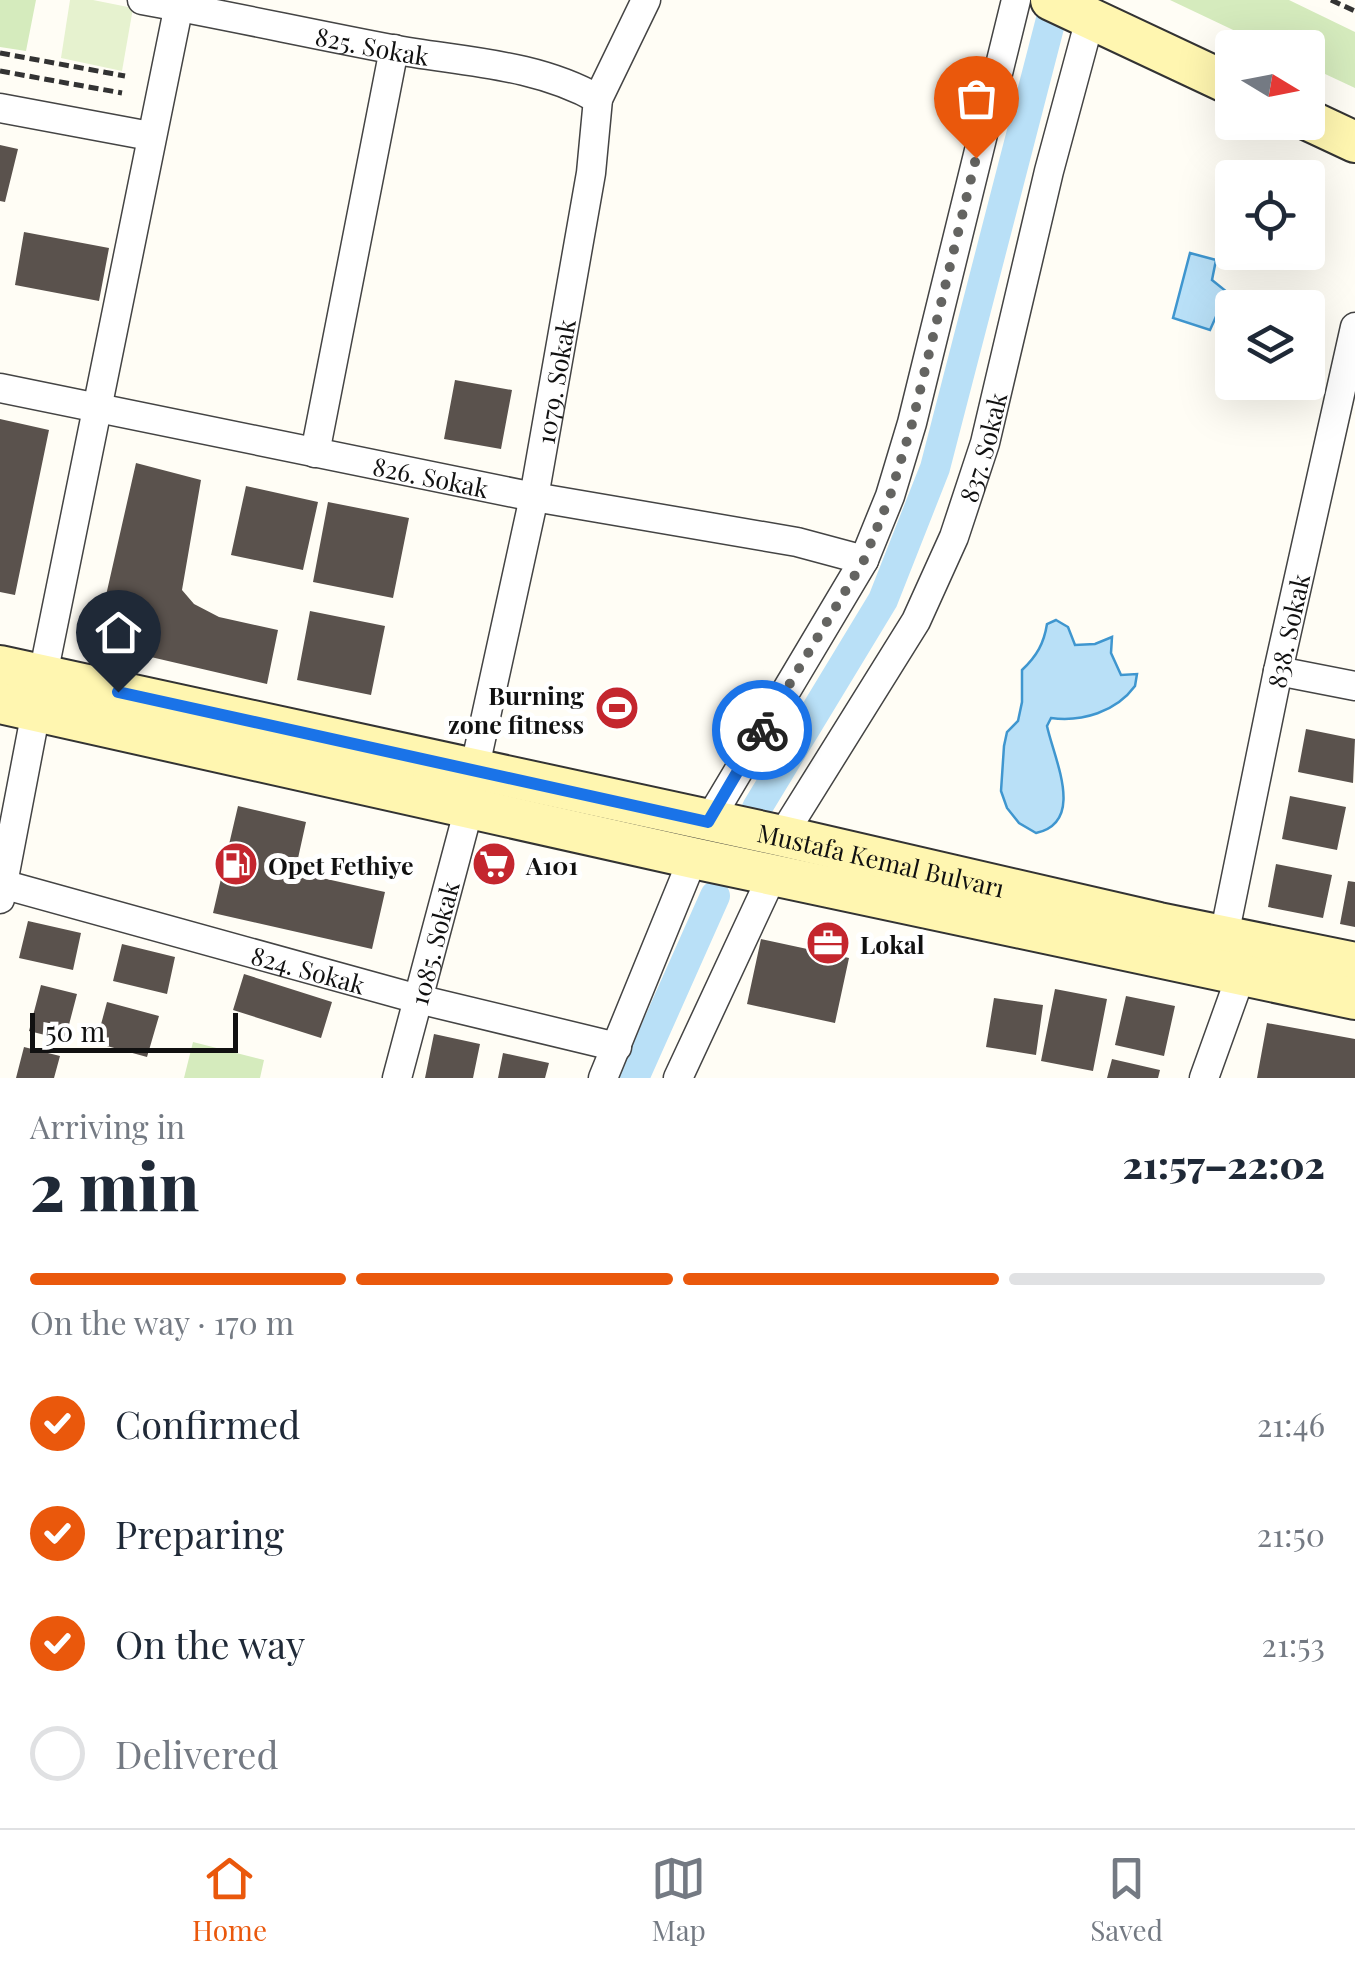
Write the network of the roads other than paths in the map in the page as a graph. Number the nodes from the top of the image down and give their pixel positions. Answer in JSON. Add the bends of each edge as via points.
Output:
{"nodes":[{"id":1,"x":142,"y":0,"type":"edge"},
{"id":2,"x":646,"y":0,"type":"edge"},
{"id":3,"x":1016,"y":0,"type":"edge"},
{"id":4,"x":1051,"y":0,"type":"edge"},
{"id":5,"x":180,"y":3,"type":"edge"},
{"id":6,"x":240,"y":9,"type":"edge"},
{"id":7,"x":1090,"y":18,"type":"junction"},
{"id":8,"x":394,"y":49,"type":"junction"},
{"id":9,"x":1215,"y":77,"type":"edge"},
{"id":10,"x":598,"y":99,"type":"junction"},
{"id":11,"x":0,"y":108,"type":"edge"},
{"id":12,"x":1325,"y":128,"type":"edge"},
{"id":13,"x":150,"y":136,"type":"junction"},
{"id":14,"x":1355,"y":142,"type":"edge"},
{"id":15,"x":1355,"y":327,"type":"edge"},
{"id":16,"x":0,"y":388,"type":"edge"},
{"id":17,"x":98,"y":408,"type":"junction"},
{"id":18,"x":315,"y":453,"type":"junction"},
{"id":19,"x":534,"y":496,"type":"junction"},
{"id":20,"x":864,"y":560,"type":"junction"},
{"id":21,"x":0,"y":666,"type":"edge"},
{"id":22,"x":1278,"y":671,"type":"junction"},
{"id":23,"x":1355,"y":686,"type":"edge"},
{"id":24,"x":26,"y":696,"type":"edge"},
{"id":25,"x":471,"y":789,"type":"junction"},
{"id":26,"x":700,"y":840,"type":"junction"},
{"id":27,"x":778,"y":855,"type":"junction"},
{"id":28,"x":1,"y":892,"type":"edge"},
{"id":29,"x":1224,"y":936,"type":"junction"},
{"id":30,"x":1355,"y":963,"type":"edge"},
{"id":31,"x":1241,"y":975,"type":"junction"},
{"id":32,"x":418,"y":998,"type":"junction"},
{"id":33,"x":1355,"y":999,"type":"edge"},
{"id":34,"x":617,"y":1047,"type":"junction"},
{"id":35,"x":396,"y":1078,"type":"edge"},
{"id":36,"x":602,"y":1078,"type":"edge"},
{"id":37,"x":678,"y":1078,"type":"edge"},
{"id":38,"x":1204,"y":1078,"type":"edge"}],
"edges":[{"from":1,"to":5,"type":"street","name":"825. Sokak"},
{"from":2,"to":10,"type":"street","name":"1079. Sokak"},
{"from":3,"to":20,"type":"street","via":[[912,424]]},
{"from":4,"to":7,"type":"main road"},
{"from":5,"to":6,"type":"street","name":"825. Sokak"},
{"from":5,"to":13,"type":"street"},
{"from":6,"to":8,"type":"street","name":"825. Sokak"},
{"from":7,"to":9,"type":"main road"},
{"from":7,"to":27,"type":"street","name":"837. Sokak","via":[[954,538],[916,621]]},
{"from":8,"to":10,"type":"street","name":"825. Sokak","via":[[526,71]]},
{"from":8,"to":18,"type":"street"},
{"from":10,"to":19,"type":"street","name":"1079. Sokak"},
{"from":11,"to":13,"type":"street"},
{"from":12,"to":14,"type":"main road"},
{"from":13,"to":17,"type":"street"},
{"from":15,"to":22,"type":"street","name":"838. Sokak"},
{"from":16,"to":17,"type":"street","name":"826. Sokak"},
{"from":17,"to":18,"type":"street","name":"826. Sokak"},
{"from":17,"to":24,"type":"street"},
{"from":18,"to":19,"type":"street","name":"826. Sokak"},
{"from":19,"to":20,"type":"street","name":"826. Sokak"},
{"from":19,"to":25,"type":"street","name":"1079. Sokak"},
{"from":20,"to":26,"type":"street"},
{"from":21,"to":24,"type":"main road","name":"Mustafa Kemal Bulvarı"},
{"from":22,"to":23,"type":"street"},
{"from":22,"to":29,"type":"street","name":"838. Sokak"},
{"from":24,"to":25,"type":"main road","name":"Mustafa Kemal Bulvarı"},
{"from":24,"to":28,"type":"street"},
{"from":25,"to":26,"type":"main road","name":"Mustafa Kemal Bulvarı"},
{"from":25,"to":32,"type":"street","name":"1085. Sokak"},
{"from":26,"to":27,"type":"main road","name":"Mustafa Kemal Bulvarı"},
{"from":26,"to":34,"type":"street"},
{"from":27,"to":29,"type":"main road","name":"Mustafa Kemal Bulvarı"},
{"from":27,"to":31,"type":"main road","name":"Mustafa Kemal Bulvarı"},
{"from":27,"to":37,"type":"street","name":"837. Sokak"},
{"from":28,"to":32,"type":"street","name":"824. Sokak"},
{"from":29,"to":30,"type":"main road","name":"Mustafa Kemal Bulvarı"},
{"from":31,"to":33,"type":"main road","name":"Mustafa Kemal Bulvarı"},
{"from":31,"to":38,"type":"street"},
{"from":32,"to":34,"type":"street","name":"824. Sokak"},
{"from":32,"to":35,"type":"street","name":"1085. Sokak"},
{"from":34,"to":36,"type":"street"}]}
